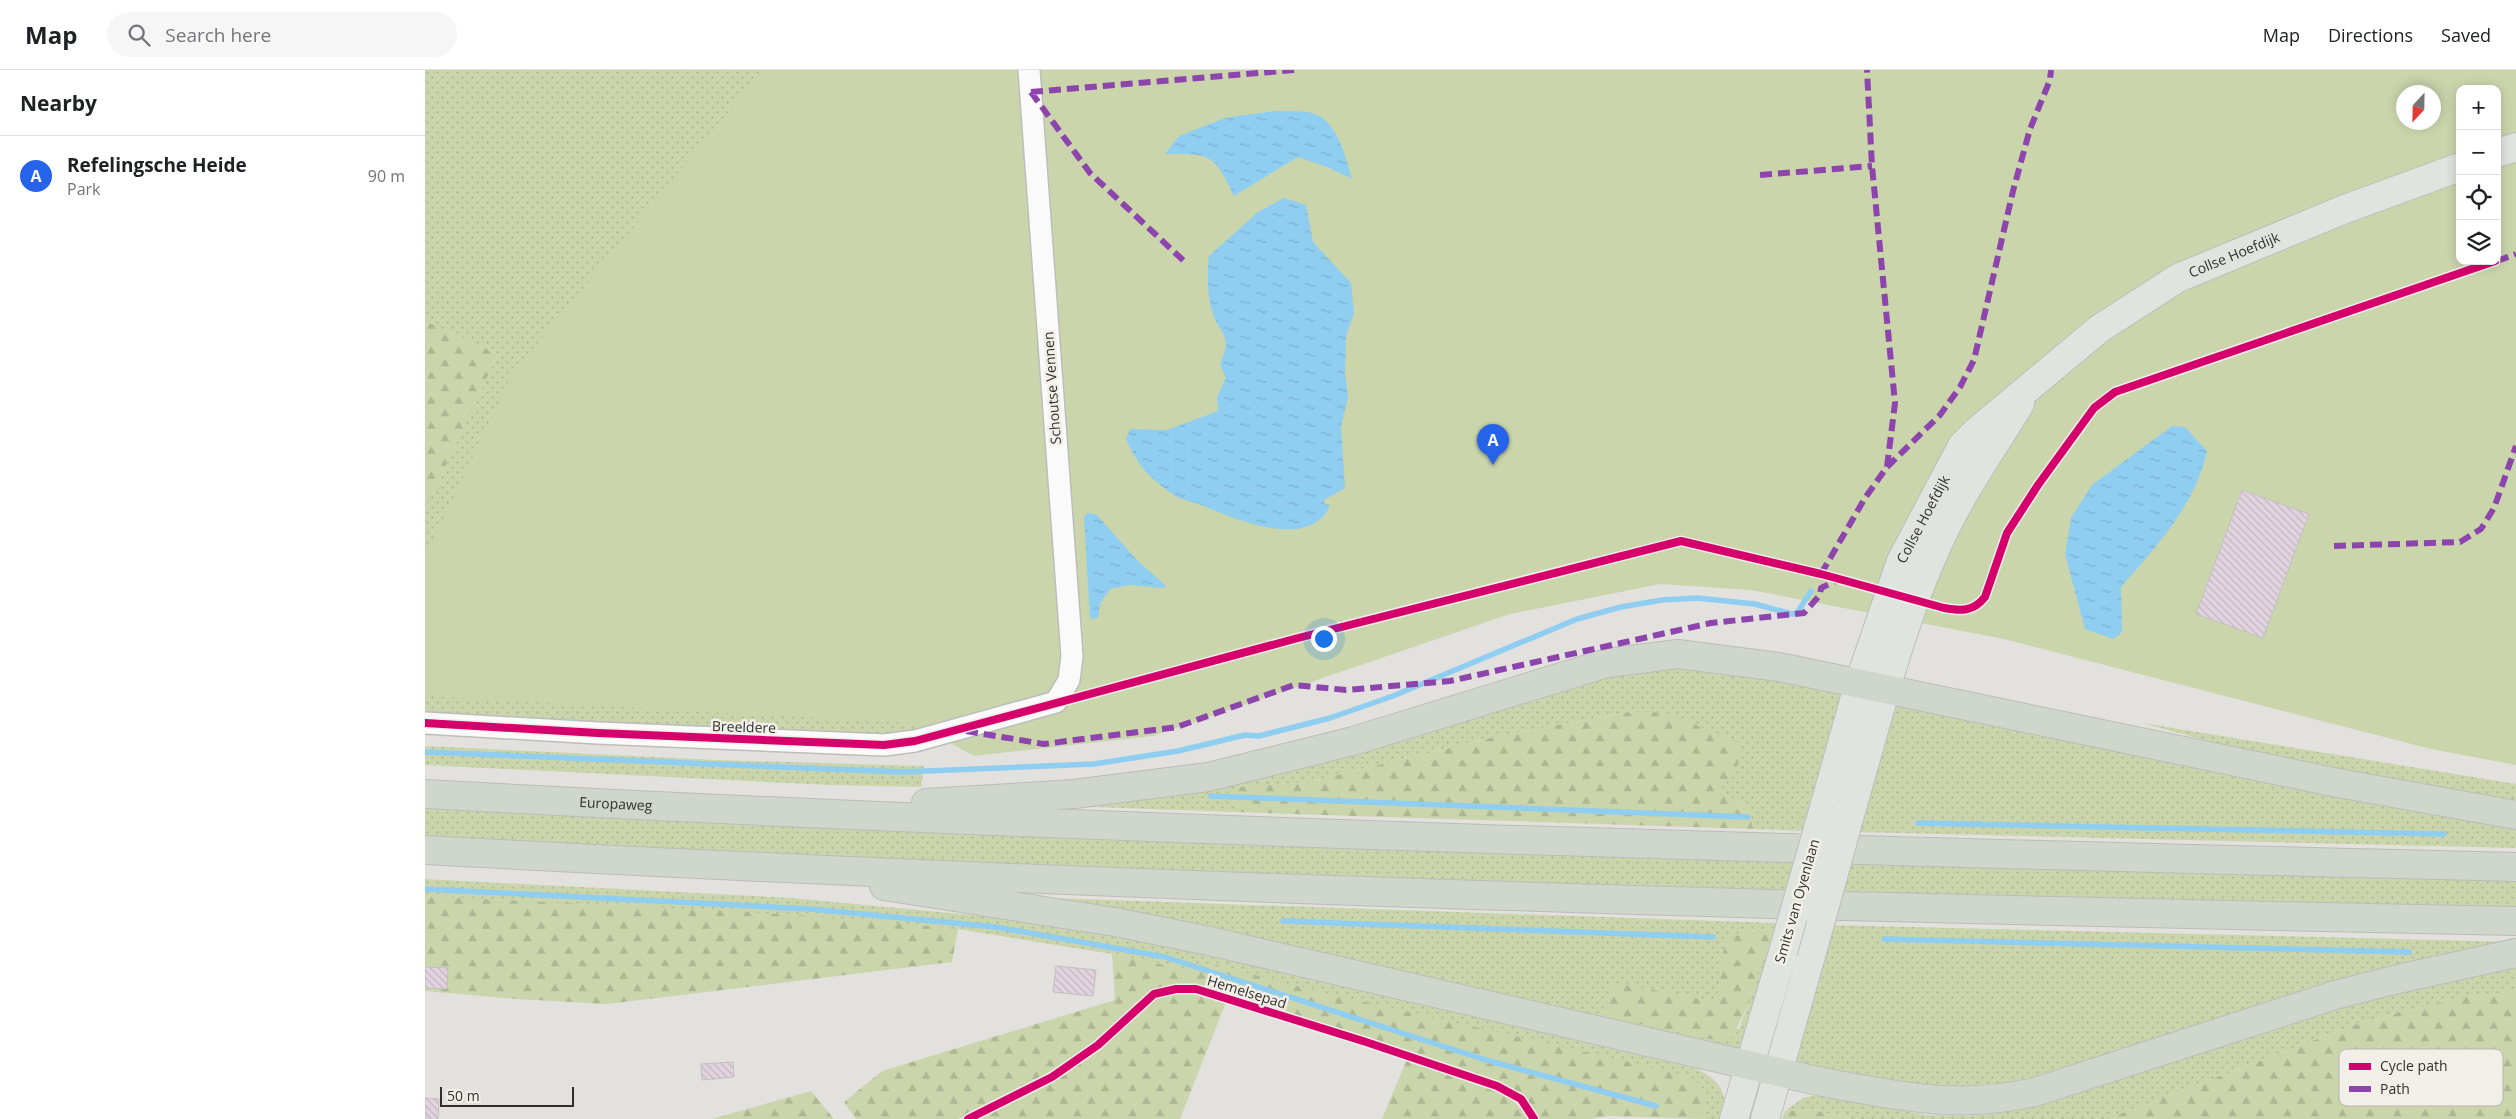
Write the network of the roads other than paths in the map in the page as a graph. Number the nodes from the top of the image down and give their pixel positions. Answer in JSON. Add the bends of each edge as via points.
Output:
{"nodes":[{"id":1,"x":1029,"y":70,"type":"edge"},
{"id":2,"x":2516,"y":146,"type":"edge"},
{"id":3,"x":2501,"y":152,"type":"edge"},
{"id":4,"x":2456,"y":168,"type":"edge"},
{"id":5,"x":2032,"y":383,"type":"junction"},
{"id":6,"x":1859,"y":684,"type":"junction"},
{"id":7,"x":1886,"y":688,"type":"junction"},
{"id":8,"x":1056,"y":702,"type":"joint"},
{"id":9,"x":425,"y":723,"type":"edge"},
{"id":10,"x":425,"y":794,"type":"edge"},
{"id":11,"x":807,"y":813,"type":"junction"},
{"id":12,"x":2516,"y":815,"type":"edge"},
{"id":13,"x":425,"y":850,"type":"edge"},
{"id":14,"x":767,"y":866,"type":"junction"},
{"id":15,"x":2516,"y":867,"type":"edge"},
{"id":16,"x":2516,"y":921,"type":"edge"},
{"id":17,"x":2516,"y":953,"type":"edge"},
{"id":18,"x":1750,"y":1064,"type":"junction"},
{"id":19,"x":1778,"y":1072,"type":"junction"},
{"id":20,"x":1734,"y":1119,"type":"edge"},
{"id":21,"x":1765,"y":1119,"type":"edge"}],
"edges":[{"from":1,"to":8,"type":"street","name":"Schoutse Vennen","via":[[1072,656],[1069,680]]},
{"from":2,"to":3,"type":"main road"},
{"from":4,"to":5,"type":"main road","name":"Collse Hoefdijk","via":[[2345,209],[2178,278],[2099,329]]},
{"from":5,"to":6,"type":"main road","name":"Collse Hoefdijk","via":[[1962,446],[1901,561]]},
{"from":5,"to":7,"type":"main road","name":"Collse Hoefdijk","via":[[1949,521],[1905,628]]},
{"from":6,"to":7,"type":"highway"},
{"from":6,"to":11,"type":"highway","via":[[1709,656],[1678,654],[1638,658],[1579,671],[1345,744],[1208,777],[1074,794],[979,798]]},
{"from":6,"to":18,"type":"main road","name":"Smits van Oyenlaan","bridge":true},
{"from":7,"to":12,"type":"highway","via":[[2338,783]]},
{"from":7,"to":19,"type":"main road","name":"Smits van Oyenlaan","bridge":true},
{"from":8,"to":9,"type":"street","name":"Breeldere","via":[[915,741],[884,745]]},
{"from":10,"to":11,"type":"highway","name":"Europaweg"},
{"from":11,"to":15,"type":"highway","via":[[1531,841]]},
{"from":13,"to":14,"type":"highway"},
{"from":14,"to":16,"type":"highway","via":[[1510,896]]},
{"from":14,"to":18,"type":"highway","via":[[1181,935]]},
{"from":17,"to":19,"type":"highway","via":[[2335,995],[2065,1084],[2004,1100],[1945,1102],[1907,1098]]},
{"from":18,"to":19,"type":"highway"},
{"from":18,"to":20,"type":"main road","name":"Smits van Oyenlaan"},
{"from":19,"to":21,"type":"main road","name":"Smits van Oyenlaan"}]}
